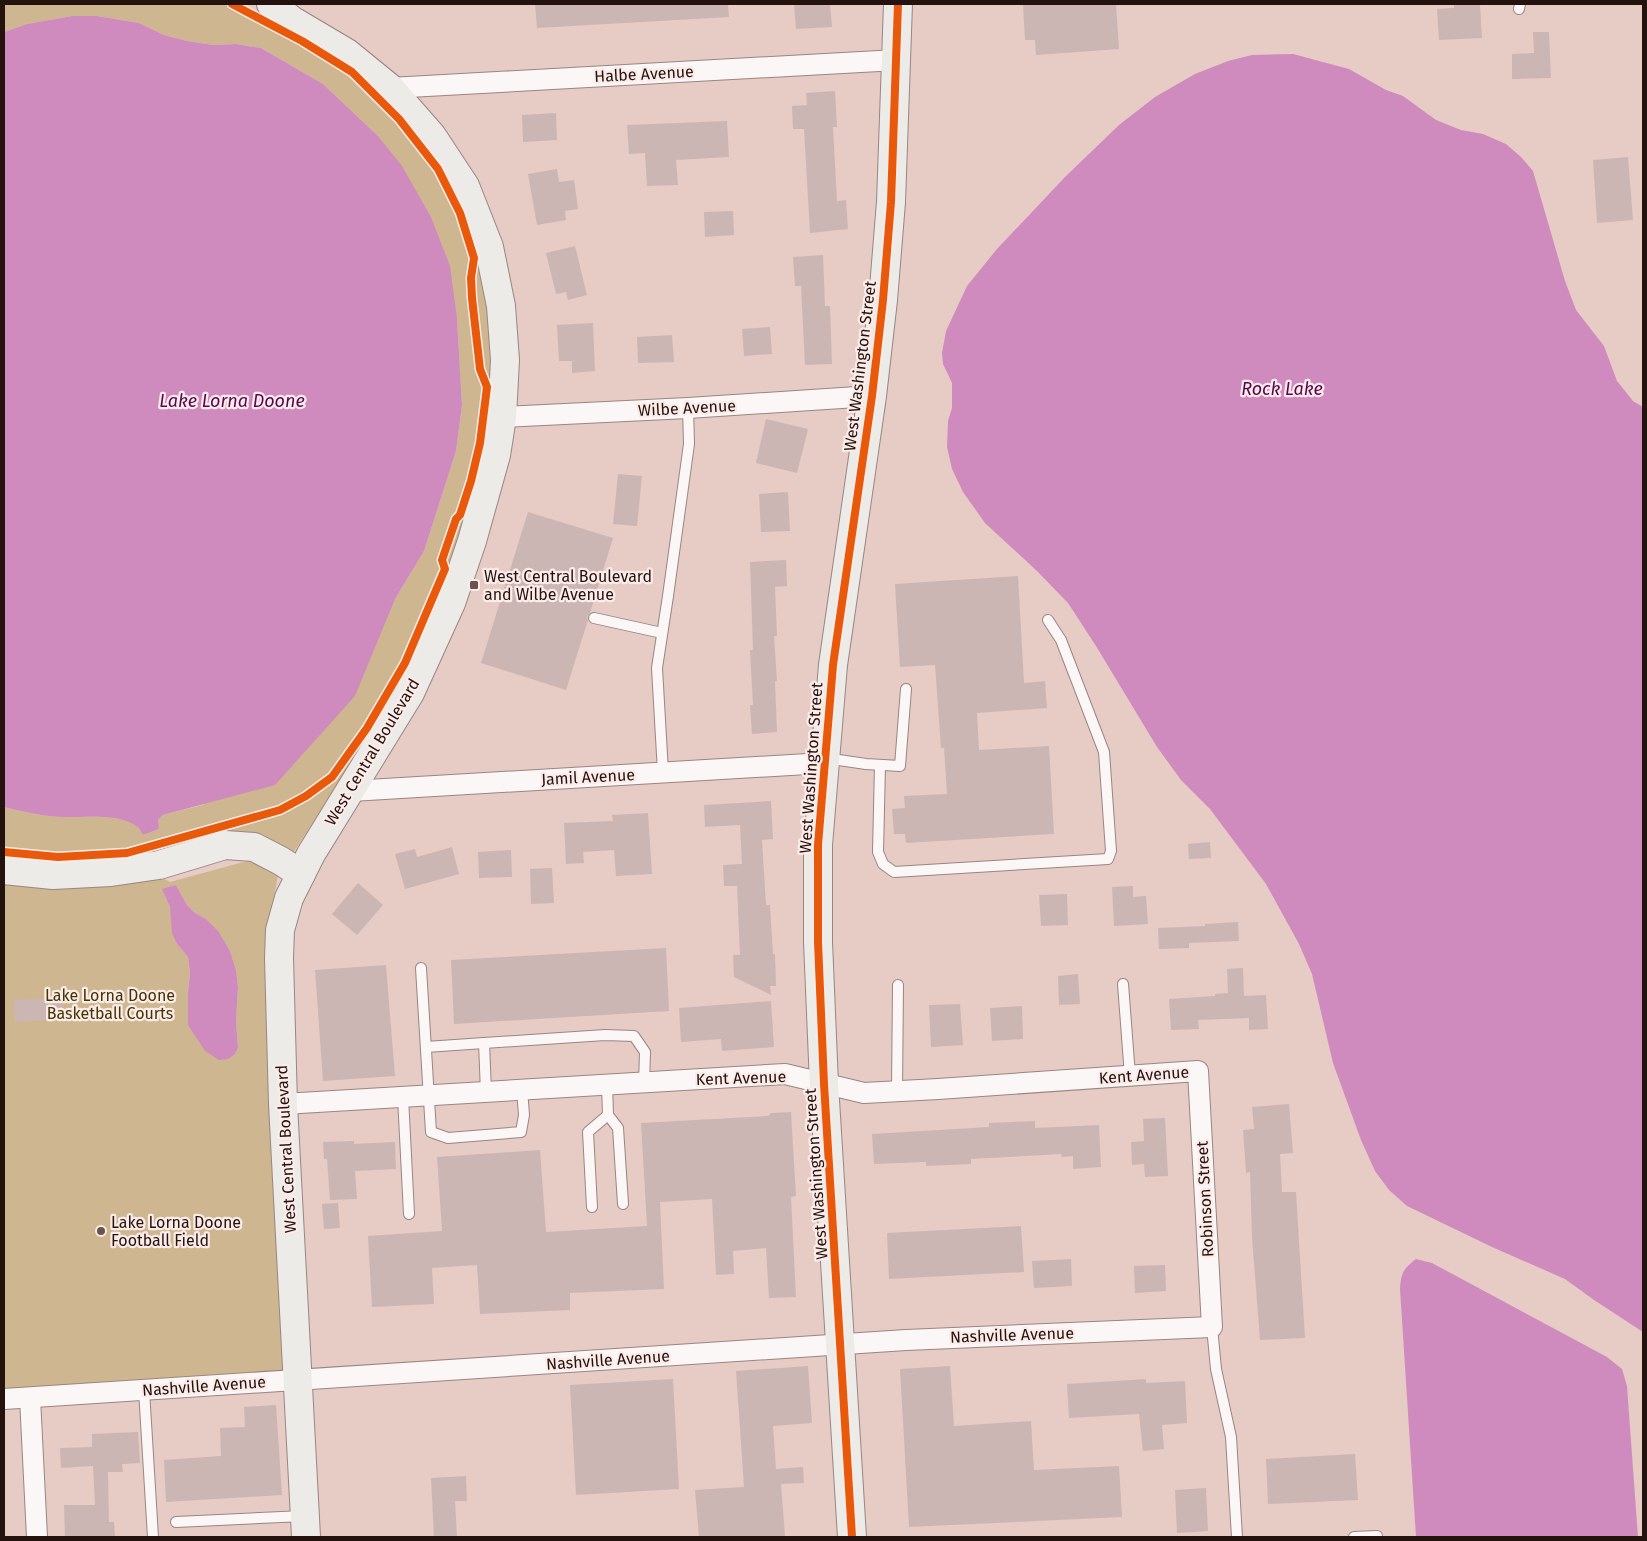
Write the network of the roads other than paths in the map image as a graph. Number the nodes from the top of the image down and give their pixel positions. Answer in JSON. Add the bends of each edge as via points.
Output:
{"nodes":[{"id":1,"x":271,"y":4,"type":"edge"},
{"id":2,"x":898,"y":4,"type":"edge"},
{"id":3,"x":897,"y":60,"type":"junction"},
{"id":4,"x":390,"y":88,"type":"junction"},
{"id":5,"x":872,"y":396,"type":"junction"},
{"id":6,"x":688,"y":408,"type":"junction"},
{"id":7,"x":502,"y":417,"type":"junction"},
{"id":8,"x":594,"y":618,"type":"dead end"},
{"id":9,"x":1048,"y":620,"type":"dead end"},
{"id":10,"x":662,"y":633,"type":"junction"},
{"id":11,"x":906,"y":689,"type":"dead end"},
{"id":12,"x":824,"y":760,"type":"junction"},
{"id":13,"x":880,"y":765,"type":"junction"},
{"id":14,"x":664,"y":772,"type":"junction"},
{"id":15,"x":351,"y":791,"type":"junction"},
{"id":16,"x":4,"y":870,"type":"edge"},
{"id":17,"x":301,"y":874,"type":"junction"},
{"id":18,"x":421,"y":968,"type":"dead end"},
{"id":19,"x":1124,"y":984,"type":"dead end"},
{"id":20,"x":898,"y":986,"type":"dead end"},
{"id":21,"x":484,"y":1043,"type":"junction"},
{"id":22,"x":426,"y":1047,"type":"junction"},
{"id":23,"x":1198,"y":1071,"type":"joint"},
{"id":24,"x":1130,"y":1076,"type":"junction"},
{"id":25,"x":644,"y":1083,"type":"junction"},
{"id":26,"x":824,"y":1084,"type":"junction"},
{"id":27,"x":607,"y":1085,"type":"junction"},
{"id":28,"x":522,"y":1090,"type":"junction"},
{"id":29,"x":897,"y":1091,"type":"junction"},
{"id":30,"x":486,"y":1092,"type":"junction"},
{"id":31,"x":430,"y":1095,"type":"junction"},
{"id":32,"x":403,"y":1097,"type":"junction"},
{"id":33,"x":283,"y":1104,"type":"junction"},
{"id":34,"x":608,"y":1115,"type":"junction"},
{"id":35,"x":622,"y":1204,"type":"dead end"},
{"id":36,"x":592,"y":1207,"type":"dead end"},
{"id":37,"x":409,"y":1214,"type":"dead end"},
{"id":38,"x":1212,"y":1327,"type":"junction"},
{"id":39,"x":840,"y":1344,"type":"junction"},
{"id":40,"x":298,"y":1379,"type":"junction"},
{"id":41,"x":144,"y":1390,"type":"junction"},
{"id":42,"x":30,"y":1398,"type":"junction"},
{"id":43,"x":4,"y":1399,"type":"edge"},
{"id":44,"x":176,"y":1522,"type":"dead end"},
{"id":45,"x":305,"y":1527,"type":"edge"},
{"id":46,"x":1377,"y":1536,"type":"dead end"},
{"id":47,"x":37,"y":1537,"type":"edge"},
{"id":48,"x":153,"y":1537,"type":"edge"},
{"id":49,"x":852,"y":1537,"type":"edge"},
{"id":50,"x":1237,"y":1537,"type":"edge"},
{"id":51,"x":1354,"y":1537,"type":"edge"}],
"edges":[{"from":1,"to":4,"type":"street","name":"West Central Boulevard","via":[[292,21],[347,53]]},
{"from":2,"to":3,"type":"street","name":"West Washington Street"},
{"from":3,"to":4,"type":"street","name":"Halbe Avenue"},
{"from":3,"to":5,"type":"street","name":"West Washington Street","via":[[891,202]]},
{"from":4,"to":7,"type":"street","name":"West Central Boulevard","via":[[432,136],[465,186],[489,247],[501,306],[505,360]]},
{"from":5,"to":6,"type":"street","name":"Wilbe Avenue"},
{"from":5,"to":12,"type":"street","name":"West Washington Street","via":[[833,665]]},
{"from":6,"to":7,"type":"street","name":"Wilbe Avenue"},
{"from":6,"to":10,"type":"lane","via":[[688,444]]},
{"from":7,"to":15,"type":"street","name":"West Central Boulevard","via":[[496,455],[451,603],[410,693]]},
{"from":8,"to":10,"type":"lane"},
{"from":9,"to":13,"type":"lane","via":[[1061,640],[1104,752],[1112,851],[1108,858],[894,872],[883,864],[878,852]]},
{"from":10,"to":14,"type":"lane","via":[[656,668]]},
{"from":11,"to":13,"type":"lane","via":[[900,766]]},
{"from":12,"to":13,"type":"lane"},
{"from":12,"to":14,"type":"street","name":"Jamil Avenue"},
{"from":12,"to":26,"type":"street","name":"West Washington Street","via":[[818,846],[818,942]]},
{"from":14,"to":15,"type":"street","name":"Jamil Avenue"},
{"from":15,"to":17,"type":"street","name":"West Central Boulevard"},
{"from":16,"to":17,"type":"street","via":[[53,875],[111,872],[159,865],[225,845],[254,847]]},
{"from":17,"to":33,"type":"street","name":"West Central Boulevard","via":[[289,898],[280,930]]},
{"from":18,"to":22,"type":"lane"},
{"from":19,"to":24,"type":"lane"},
{"from":20,"to":29,"type":"lane"},
{"from":21,"to":22,"type":"lane"},
{"from":21,"to":25,"type":"lane","via":[[634,1036],[645,1052]]},
{"from":21,"to":30,"type":"lane"},
{"from":22,"to":31,"type":"lane"},
{"from":23,"to":24,"type":"street","name":"Kent Avenue"},
{"from":23,"to":38,"type":"street","name":"Robinson Street"},
{"from":24,"to":29,"type":"street","name":"Kent Avenue"},
{"from":25,"to":26,"type":"street","name":"Kent Avenue","via":[[785,1074]]},
{"from":25,"to":27,"type":"street","name":"Kent Avenue"},
{"from":26,"to":29,"type":"street","name":"Kent Avenue","via":[[864,1093]]},
{"from":26,"to":39,"type":"street","name":"West Washington Street"},
{"from":27,"to":28,"type":"street","name":"Kent Avenue"},
{"from":27,"to":34,"type":"lane"},
{"from":28,"to":30,"type":"street","name":"Kent Avenue"},
{"from":28,"to":31,"type":"lane","via":[[524,1115],[521,1132],[448,1138],[431,1132]]},
{"from":30,"to":31,"type":"street","name":"Kent Avenue"},
{"from":31,"to":32,"type":"street","name":"Kent Avenue"},
{"from":32,"to":33,"type":"street","name":"Kent Avenue"},
{"from":32,"to":37,"type":"lane"},
{"from":33,"to":40,"type":"street","name":"West Central Boulevard"},
{"from":34,"to":35,"type":"lane","via":[[618,1128]]},
{"from":34,"to":36,"type":"lane","via":[[588,1132]]},
{"from":38,"to":39,"type":"street","name":"Nashville Avenue"},
{"from":38,"to":50,"type":"lane","via":[[1216,1369],[1232,1437]]},
{"from":39,"to":40,"type":"street","name":"Nashville Avenue"},
{"from":39,"to":49,"type":"street","name":"West Washington Street"},
{"from":40,"to":41,"type":"street","name":"Nashville Avenue"},
{"from":40,"to":45,"type":"street","name":"West Central Boulevard"},
{"from":41,"to":42,"type":"street","name":"Nashville Avenue"},
{"from":41,"to":48,"type":"lane"},
{"from":42,"to":43,"type":"street","name":"Nashville Avenue"},
{"from":42,"to":47,"type":"street"},
{"from":44,"to":45,"type":"lane"},
{"from":46,"to":51,"type":"lane"}]}
